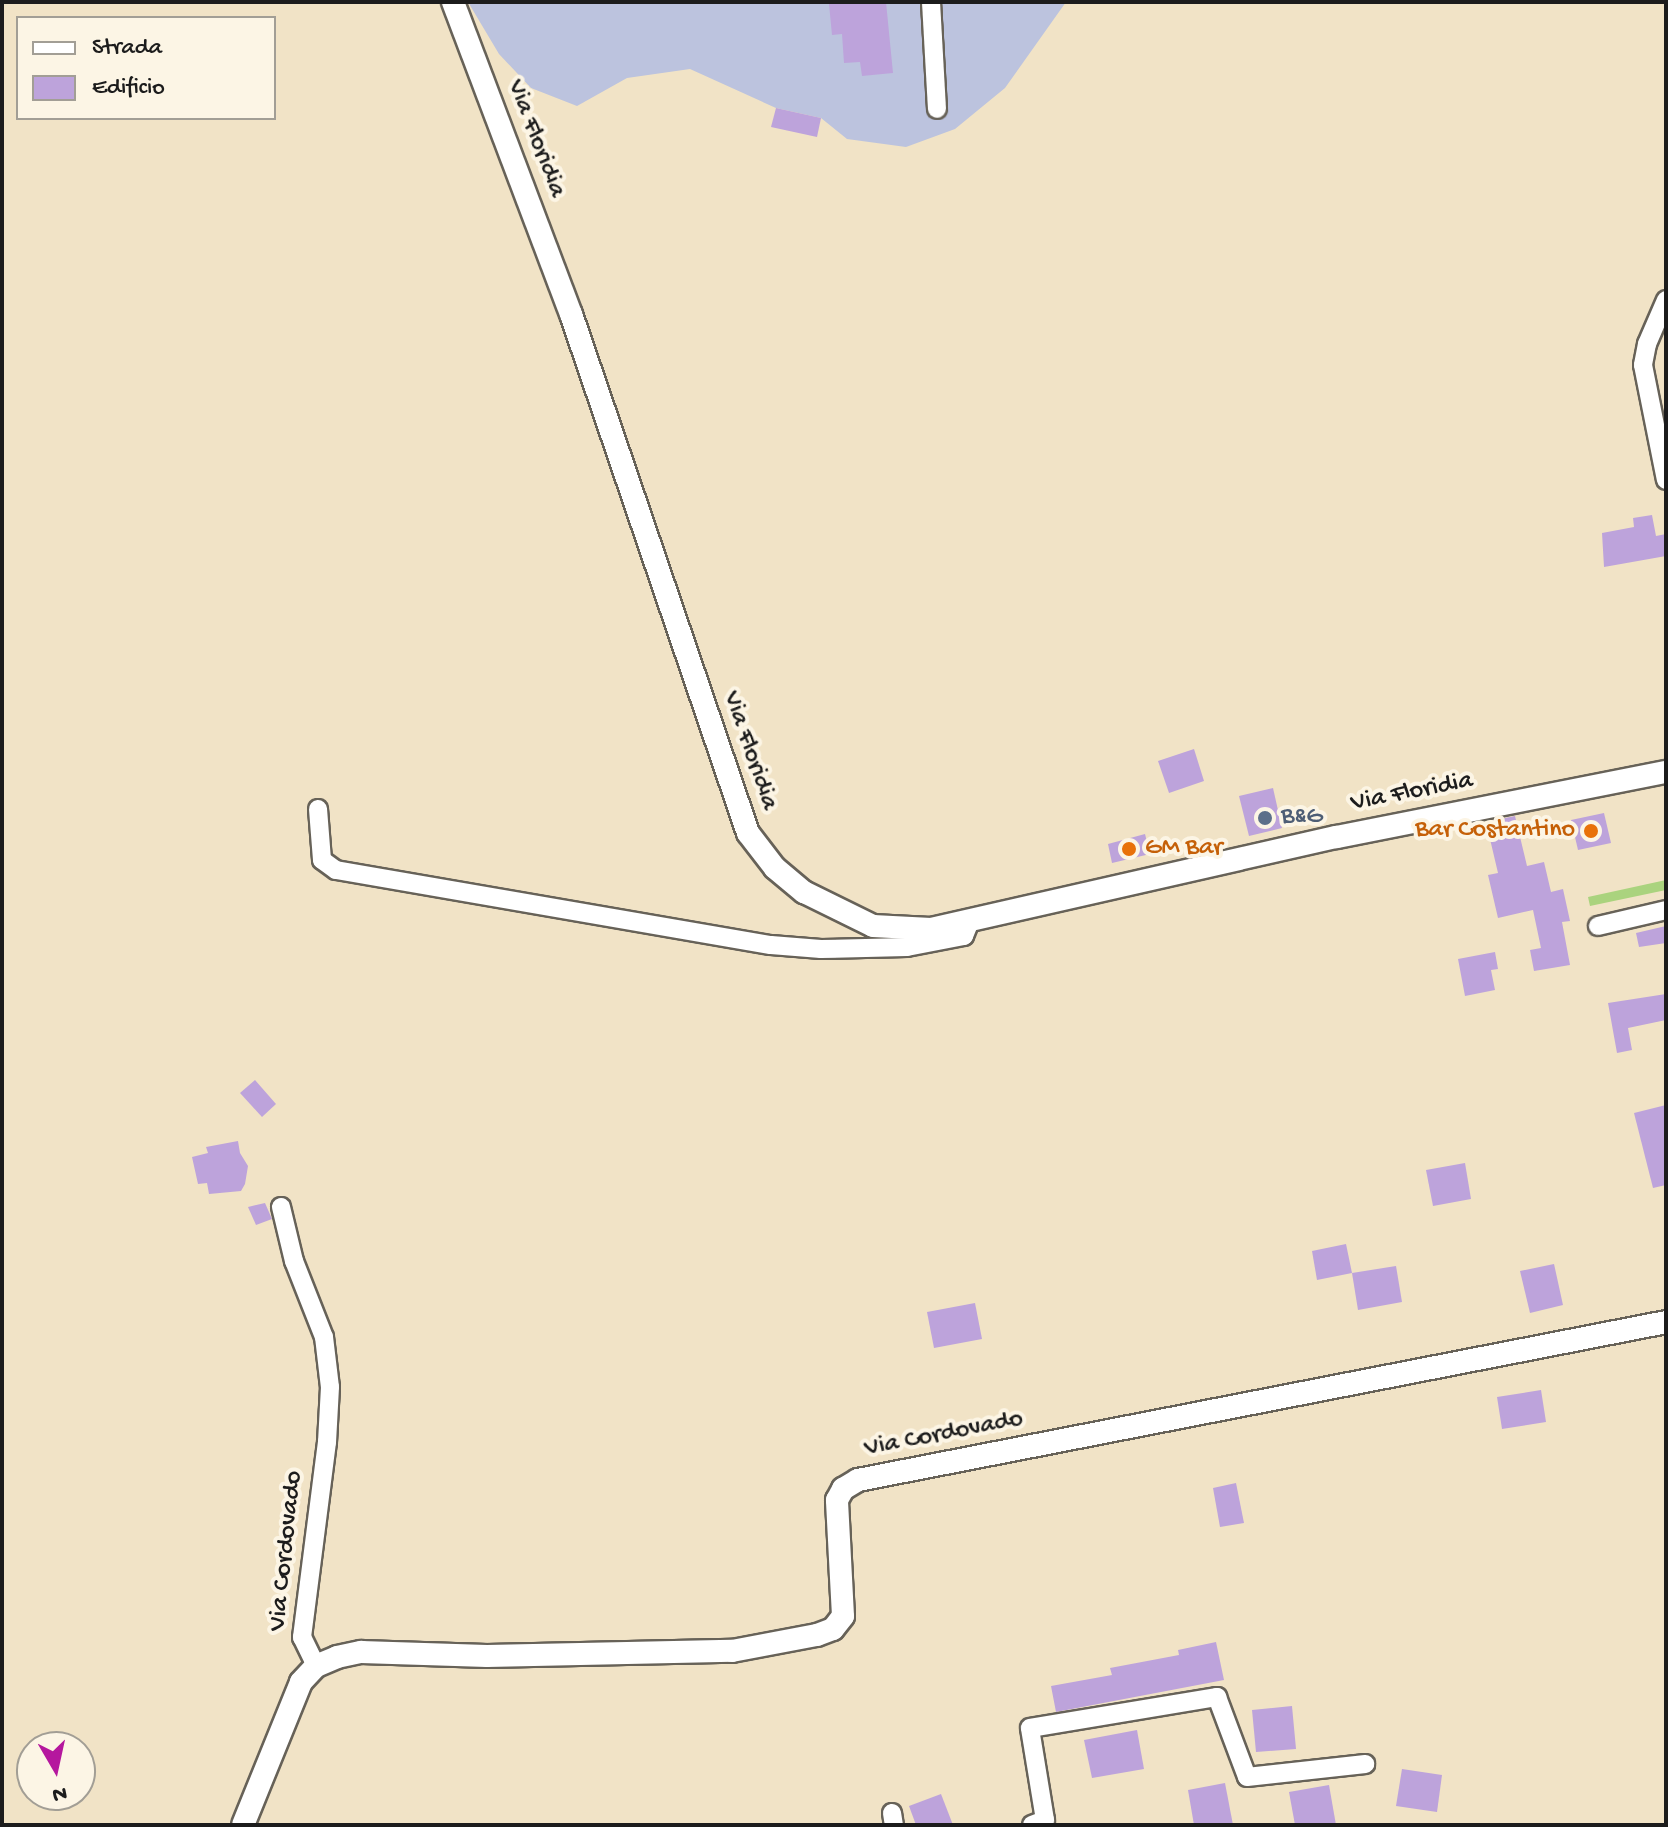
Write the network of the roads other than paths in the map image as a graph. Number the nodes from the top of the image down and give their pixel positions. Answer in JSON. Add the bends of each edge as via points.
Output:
{"nodes":[{"id":1,"x":453,"y":2,"type":"edge"},
{"id":2,"x":931,"y":2,"type":"edge"},
{"id":3,"x":937,"y":109,"type":"dead end"},
{"id":4,"x":1666,"y":300,"type":"edge"},
{"id":5,"x":1666,"y":480,"type":"edge"},
{"id":6,"x":1666,"y":772,"type":"edge"},
{"id":7,"x":318,"y":809,"type":"dead end"},
{"id":8,"x":1666,"y":910,"type":"edge"},
{"id":9,"x":970,"y":921,"type":"junction"},
{"id":10,"x":1598,"y":926,"type":"dead end"},
{"id":11,"x":281,"y":1207,"type":"dead end"},
{"id":12,"x":1666,"y":1322,"type":"edge"},
{"id":13,"x":316,"y":1666,"type":"junction"},
{"id":14,"x":1365,"y":1764,"type":"dead end"},
{"id":15,"x":243,"y":1825,"type":"edge"},
{"id":16,"x":1032,"y":1825,"type":"edge"}],
"edges":[{"from":1,"to":9,"type":"street","name":"Via Floridia","via":[[571,314],[748,833],[775,868],[804,892],[873,926],[931,929]]},
{"from":2,"to":3,"type":"street"},
{"from":4,"to":5,"type":"street","via":[[1643,365]]},
{"from":6,"to":9,"type":"street","name":"Via Floridia","via":[[1337,837]]},
{"from":7,"to":9,"type":"street","via":[[322,860],[336,870],[821,949],[907,947],[964,936]]},
{"from":8,"to":10,"type":"street"},
{"from":11,"to":13,"type":"street","name":"Via Cordovado","via":[[294,1261],[324,1337],[330,1387],[302,1637]]},
{"from":12,"to":13,"type":"street","name":"Via Cordovado","via":[[858,1480],[837,1500],[843,1616],[833,1629],[817,1635],[732,1651],[487,1656],[361,1652]]},
{"from":13,"to":15,"type":"street","via":[[301,1682]]},
{"from":14,"to":16,"type":"street","via":[[1247,1777],[1217,1697],[1030,1728],[1045,1820]]}]}
